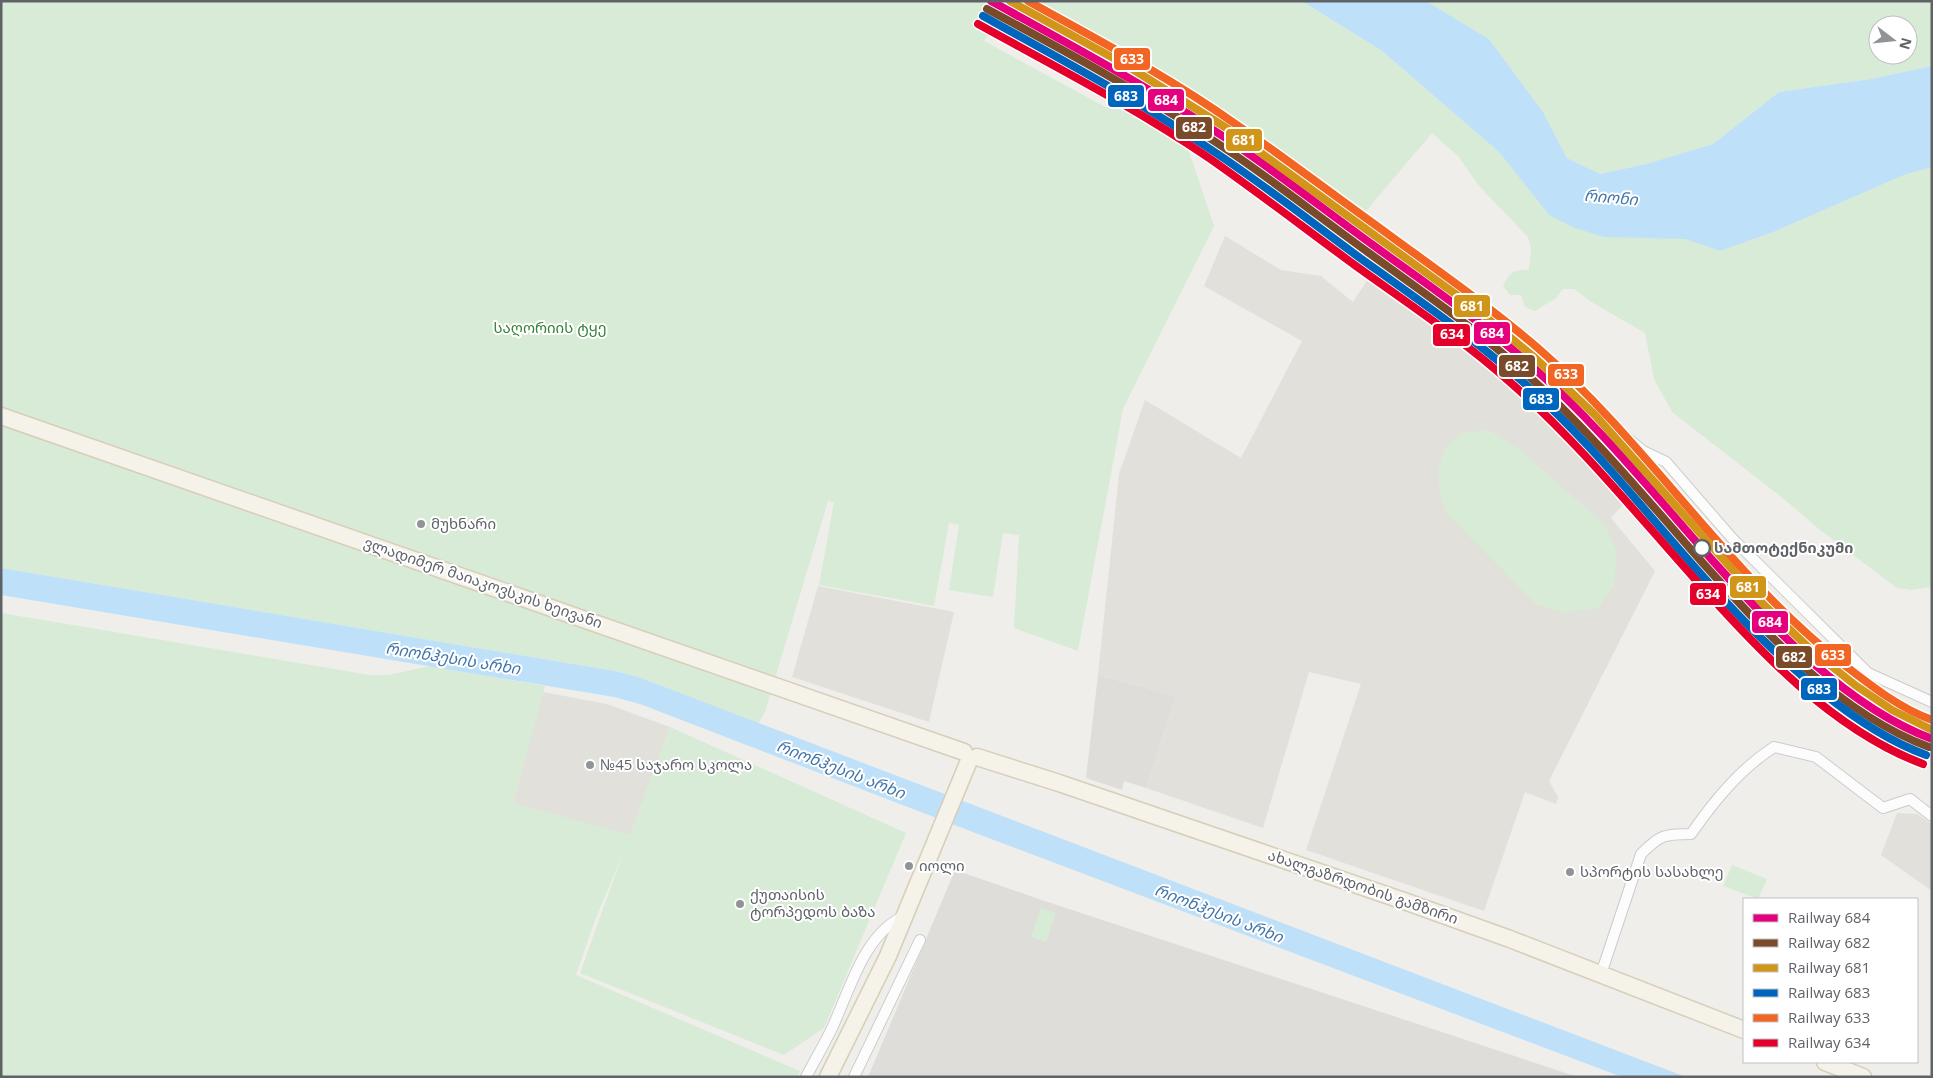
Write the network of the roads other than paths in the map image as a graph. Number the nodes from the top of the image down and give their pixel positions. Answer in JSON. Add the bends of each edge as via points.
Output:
{"nodes":[{"id":1,"x":1025,"y":1,"type":"edge"},
{"id":2,"x":1,"y":416,"type":"edge"},
{"id":3,"x":1932,"y":702,"type":"edge"},
{"id":4,"x":970,"y":757,"type":"junction"},
{"id":5,"x":1932,"y":816,"type":"edge"},
{"id":6,"x":906,"y":916,"type":"junction"},
{"id":7,"x":920,"y":940,"type":"dead end"},
{"id":8,"x":1600,"y":974,"type":"junction"},
{"id":9,"x":1743,"y":1030,"type":"edge"},
{"id":10,"x":1827,"y":1063,"type":"edge"},
{"id":11,"x":806,"y":1077,"type":"edge"},
{"id":12,"x":828,"y":1077,"type":"edge"},
{"id":13,"x":854,"y":1077,"type":"edge"},
{"id":14,"x":1863,"y":1077,"type":"edge"}],
"edges":[{"from":1,"to":3,"type":"street","via":[[1130,64],[1327,199],[1532,349],[1600,416],[1642,451],[1666,462],[1731,538],[1868,673]]},
{"from":2,"to":4,"type":"main road","name":"ვლადიმერ მაიაკოვსკის ხეივანი"},
{"from":4,"to":6,"type":"main road"},
{"from":4,"to":8,"type":"main road","name":"ახალგაზრდობის გამზირი","via":[[1059,783],[1404,901]]},
{"from":5,"to":8,"type":"street","via":[[1910,799],[1883,808],[1816,757],[1774,747],[1735,779],[1691,834],[1671,834],[1656,839],[1642,854]]},
{"from":6,"to":11,"type":"street","via":[[893,921],[878,935],[866,954]]},
{"from":6,"to":12,"type":"main road"},
{"from":7,"to":13,"type":"street"},
{"from":8,"to":9,"type":"main road","name":"ახალგაზრდობის გამზირი"},
{"from":10,"to":14,"type":"main road"}]}
